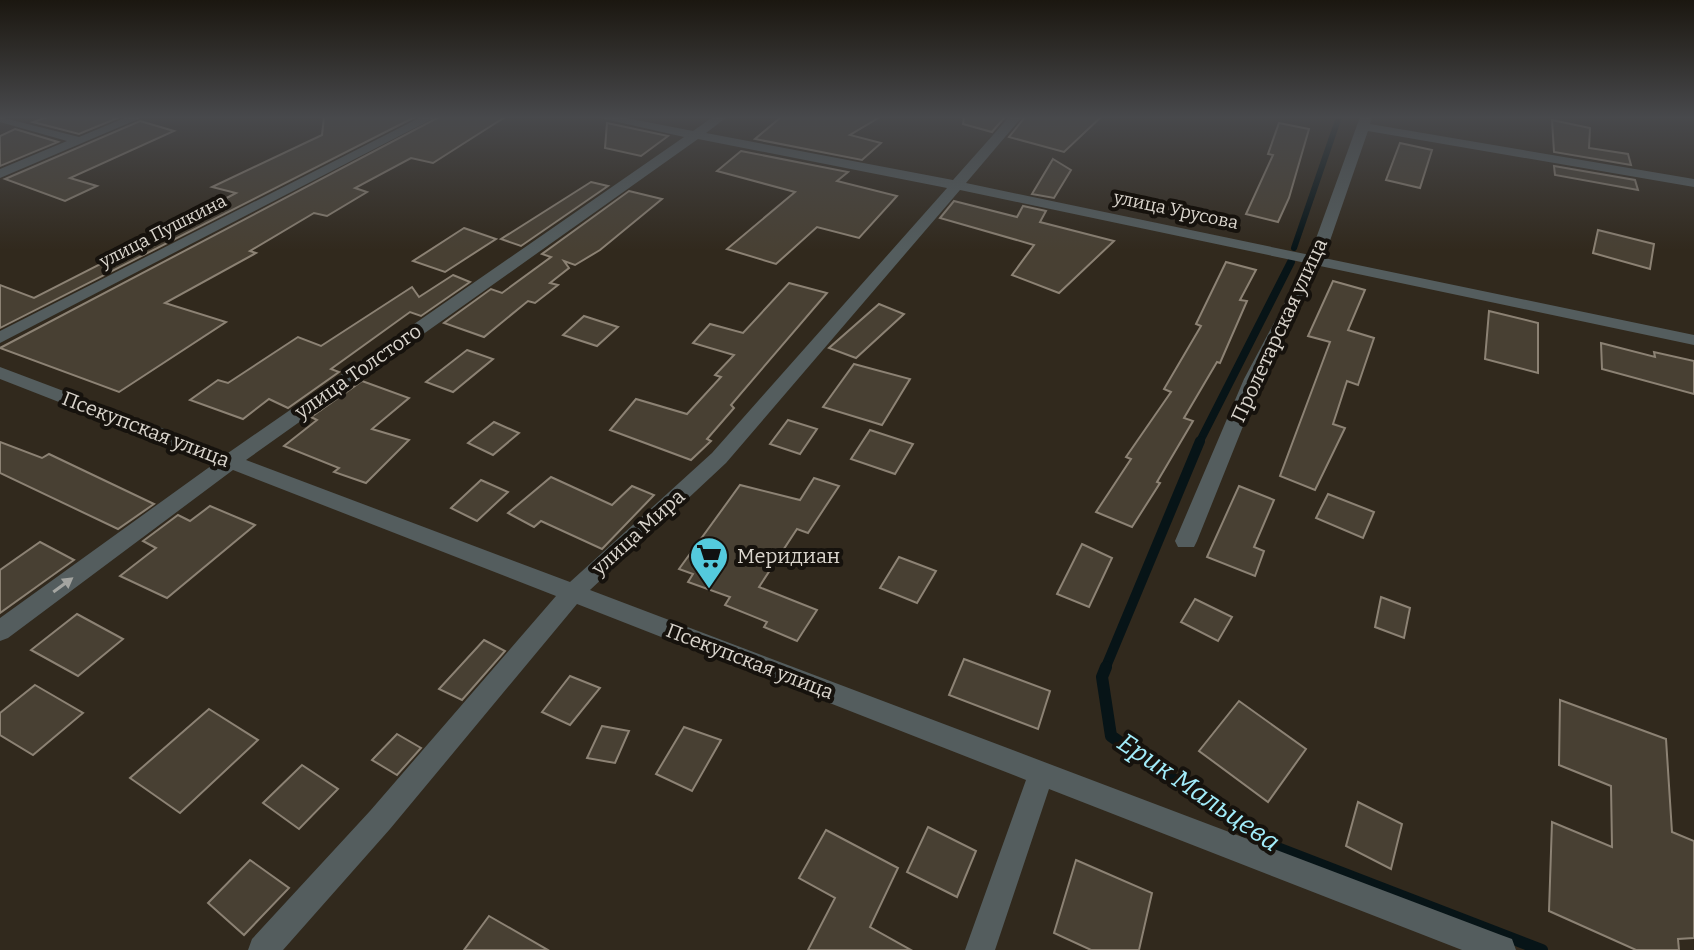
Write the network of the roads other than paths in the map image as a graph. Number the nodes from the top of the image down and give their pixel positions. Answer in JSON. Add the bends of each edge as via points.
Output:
{"nodes":[{"id":1,"x":31,"y":161,"type":"edge"},
{"id":2,"x":344,"y":161,"type":"edge"},
{"id":3,"x":658,"y":161,"type":"edge"},
{"id":4,"x":829,"y":161,"type":"edge"},
{"id":5,"x":976,"y":161,"type":"edge"},
{"id":6,"x":1350,"y":161,"type":"edge"},
{"id":7,"x":1579,"y":161,"type":"edge"},
{"id":8,"x":0,"y":174,"type":"edge"},
{"id":9,"x":1694,"y":183,"type":"edge"},
{"id":10,"x":955,"y":185,"type":"junction"},
{"id":11,"x":1316,"y":259,"type":"junction"},
{"id":12,"x":0,"y":338,"type":"edge"},
{"id":13,"x":1694,"y":340,"type":"edge"},
{"id":14,"x":0,"y":373,"type":"edge"},
{"id":15,"x":228,"y":463,"type":"junction"},
{"id":16,"x":1186,"y":541,"type":"dead end"},
{"id":17,"x":574,"y":594,"type":"junction"},
{"id":18,"x":0,"y":631,"type":"edge"},
{"id":19,"x":1042,"y":772,"type":"junction"},
{"id":20,"x":263,"y":950,"type":"edge"},
{"id":21,"x":980,"y":950,"type":"edge"},
{"id":22,"x":1501,"y":950,"type":"edge"}],
"edges":[{"from":1,"to":8,"type":"street"},
{"from":2,"to":12,"type":"street","name":"улица Пушкина"},
{"from":3,"to":15,"type":"street","name":"улица Толстого"},
{"from":4,"to":10,"type":"street","name":"улица Урусова"},
{"from":5,"to":10,"type":"street","name":"улица Мира"},
{"from":6,"to":11,"type":"street","name":"Пролетарская улица"},
{"from":7,"to":9,"type":"street"},
{"from":10,"to":11,"type":"street","name":"улица Урусова"},
{"from":10,"to":17,"type":"street","name":"улица Мира","via":[[719,458]]},
{"from":11,"to":13,"type":"street","name":"улица Урусова"},
{"from":11,"to":16,"type":"street","name":"Пролетарская улица","via":[[1253,379]]},
{"from":14,"to":15,"type":"street","name":"Псекупская улица"},
{"from":15,"to":17,"type":"street","name":"Псекупская улица"},
{"from":18,"to":15,"type":"street","name":"улица Толстого","one_way":true},
{"from":17,"to":19,"type":"street","name":"Псекупская улица"},
{"from":17,"to":20,"type":"street","name":"улица Мира"},
{"from":19,"to":21,"type":"street"},
{"from":19,"to":22,"type":"street","name":"Псекупская улица"}]}
